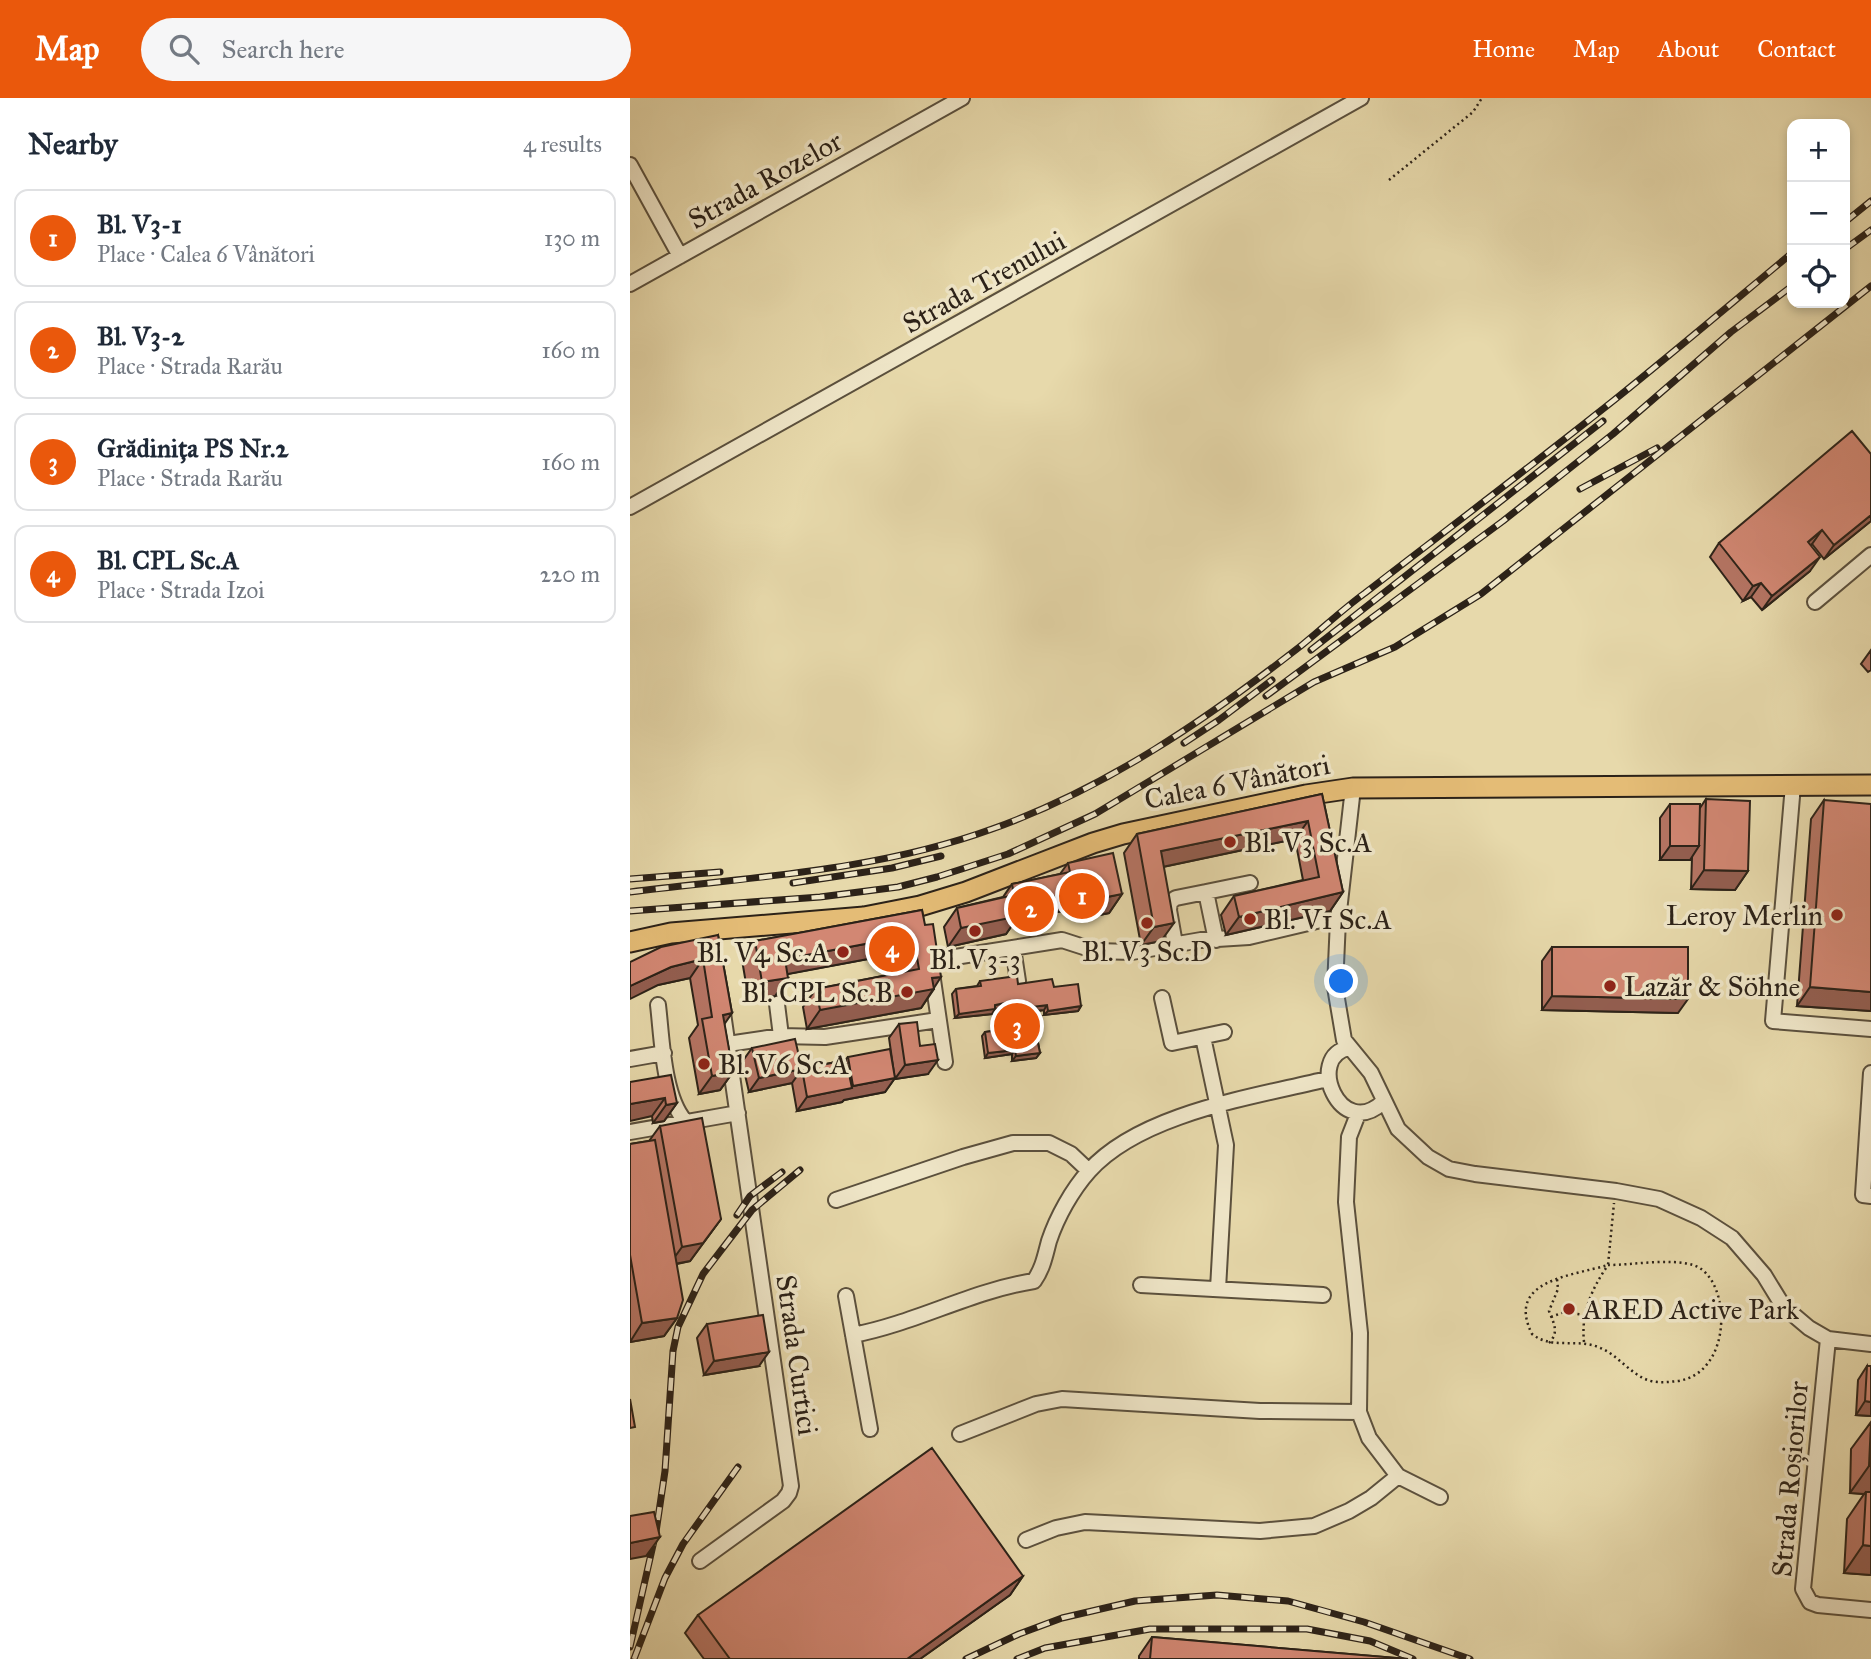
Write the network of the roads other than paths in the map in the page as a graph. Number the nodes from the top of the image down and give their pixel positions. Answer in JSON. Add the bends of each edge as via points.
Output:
{"nodes":[{"id":1,"x":962,"y":98,"type":"edge"},
{"id":2,"x":1360,"y":98,"type":"edge"},
{"id":3,"x":630,"y":165,"type":"edge"},
{"id":4,"x":680,"y":256,"type":"junction"},
{"id":5,"x":630,"y":284,"type":"edge"},
{"id":6,"x":630,"y":507,"type":"edge"},
{"id":7,"x":1871,"y":555,"type":"edge"},
{"id":8,"x":1815,"y":602,"type":"dead end"},
{"id":9,"x":1793,"y":785,"type":"junction"},
{"id":10,"x":1871,"y":785,"type":"edge"},
{"id":11,"x":1353,"y":788,"type":"junction"},
{"id":12,"x":1250,"y":883,"type":"dead end"},
{"id":13,"x":1206,"y":892,"type":"junction"},
{"id":14,"x":1338,"y":920,"type":"junction"},
{"id":15,"x":1216,"y":940,"type":"junction"},
{"id":16,"x":630,"y":942,"type":"edge"},
{"id":17,"x":1175,"y":944,"type":"junction"},
{"id":18,"x":1013,"y":948,"type":"junction"},
{"id":19,"x":1018,"y":981,"type":"edge"},
{"id":20,"x":720,"y":993,"type":"edge"},
{"id":21,"x":1162,"y":998,"type":"dead end"},
{"id":22,"x":777,"y":1004,"type":"dead end"},
{"id":23,"x":658,"y":1005,"type":"dead end"},
{"id":24,"x":938,"y":1020,"type":"junction"},
{"id":25,"x":1871,"y":1030,"type":"edge"},
{"id":26,"x":1224,"y":1032,"type":"dead end"},
{"id":27,"x":781,"y":1035,"type":"junction"},
{"id":28,"x":1202,"y":1037,"type":"junction"},
{"id":29,"x":728,"y":1044,"type":"junction"},
{"id":30,"x":1349,"y":1048,"type":"junction"},
{"id":31,"x":664,"y":1053,"type":"junction"},
{"id":32,"x":631,"y":1055,"type":"edge"},
{"id":33,"x":945,"y":1062,"type":"dead end"},
{"id":34,"x":1871,"y":1073,"type":"edge"},
{"id":35,"x":1327,"y":1079,"type":"junction"},
{"id":36,"x":1383,"y":1102,"type":"junction"},
{"id":37,"x":1217,"y":1107,"type":"junction"},
{"id":38,"x":738,"y":1113,"type":"junction"},
{"id":39,"x":1358,"y":1114,"type":"junction"},
{"id":40,"x":685,"y":1122,"type":"junction"},
{"id":41,"x":630,"y":1132,"type":"edge"},
{"id":42,"x":1089,"y":1171,"type":"junction"},
{"id":43,"x":1871,"y":1196,"type":"edge"},
{"id":44,"x":836,"y":1200,"type":"dead end"},
{"id":45,"x":1141,"y":1285,"type":"dead end"},
{"id":46,"x":1218,"y":1289,"type":"junction"},
{"id":47,"x":846,"y":1296,"type":"dead end"},
{"id":48,"x":1323,"y":1296,"type":"dead end"},
{"id":49,"x":853,"y":1335,"type":"junction"},
{"id":50,"x":1828,"y":1339,"type":"junction"},
{"id":51,"x":1871,"y":1344,"type":"edge"},
{"id":52,"x":1359,"y":1412,"type":"junction"},
{"id":53,"x":870,"y":1429,"type":"dead end"},
{"id":54,"x":960,"y":1434,"type":"dead end"},
{"id":55,"x":1398,"y":1476,"type":"junction"},
{"id":56,"x":1440,"y":1497,"type":"dead end"},
{"id":57,"x":1026,"y":1540,"type":"dead end"},
{"id":58,"x":700,"y":1561,"type":"dead end"},
{"id":59,"x":1871,"y":1610,"type":"edge"}],
"edges":[{"from":1,"to":4,"type":"street","name":"Strada Rozelor"},
{"from":2,"to":6,"type":"street","name":"Strada Trenului"},
{"from":3,"to":4,"type":"street"},
{"from":4,"to":5,"type":"street","name":"Strada Rozelor"},
{"from":7,"to":8,"type":"street"},
{"from":9,"to":10,"type":"main road","name":"Calea 6 Vânători"},
{"from":9,"to":11,"type":"main road","name":"Calea 6 Vânători"},
{"from":9,"to":25,"type":"street","via":[[1773,1021]]},
{"from":11,"to":14,"type":"street"},
{"from":11,"to":16,"type":"main road","name":"Calea 6 Vânători","via":[[1123,834],[921,911],[711,935],[649,936]]},
{"from":12,"to":13,"type":"street"},
{"from":13,"to":15,"type":"street"},
{"from":13,"to":17,"type":"street","via":[[1170,902]]},
{"from":14,"to":15,"type":"street"},
{"from":14,"to":30,"type":"street","via":[[1335,987]]},
{"from":15,"to":17,"type":"street"},
{"from":17,"to":18,"type":"street","via":[[1132,952],[1104,951],[1062,940]]},
{"from":18,"to":19,"type":"street"},
{"from":18,"to":24,"type":"street","via":[[929,955]]},
{"from":20,"to":29,"type":"street","name":"Strada Curtici"},
{"from":21,"to":28,"type":"street","via":[[1172,1043]]},
{"from":22,"to":27,"type":"street"},
{"from":23,"to":31,"type":"street"},
{"from":24,"to":27,"type":"street","via":[[825,1037]]},
{"from":24,"to":33,"type":"street"},
{"from":26,"to":28,"type":"street"},
{"from":27,"to":29,"type":"street"},
{"from":28,"to":37,"type":"street"},
{"from":29,"to":38,"type":"street","name":"Strada Curtici"},
{"from":30,"to":35,"type":"street","via":[[1340,1049],[1332,1059]]},
{"from":30,"to":36,"type":"street","via":[[1371,1073]]},
{"from":31,"to":32,"type":"street"},
{"from":31,"to":40,"type":"street","via":[[662,1079]]},
{"from":34,"to":43,"type":"street","via":[[1863,1195]]},
{"from":35,"to":37,"type":"street"},
{"from":35,"to":39,"type":"street","via":[[1346,1109]]},
{"from":36,"to":39,"type":"street","via":[[1373,1112]]},
{"from":36,"to":50,"type":"street","via":[[1398,1129],[1428,1157],[1449,1169],[1659,1199],[1701,1218],[1732,1238],[1783,1306]]},
{"from":37,"to":42,"type":"street","via":[[1160,1124],[1118,1147]]},
{"from":37,"to":46,"type":"street","via":[[1226,1145]]},
{"from":38,"to":40,"type":"street"},
{"from":38,"to":58,"type":"street","name":"Strada Curtici","via":[[791,1486],[783,1501]]},
{"from":39,"to":52,"type":"street","via":[[1349,1137],[1346,1202],[1360,1333]]},
{"from":40,"to":41,"type":"street"},
{"from":42,"to":44,"type":"street","via":[[1071,1154],[1049,1143],[1013,1143]]},
{"from":42,"to":49,"type":"street","via":[[1063,1209],[1034,1281],[976,1294],[905,1322]]},
{"from":45,"to":46,"type":"street"},
{"from":46,"to":48,"type":"street"},
{"from":47,"to":49,"type":"street"},
{"from":49,"to":53,"type":"street"},
{"from":50,"to":51,"type":"street"},
{"from":50,"to":59,"type":"street","name":"Strada Roșiorilor","via":[[1803,1590],[1810,1602],[1818,1605]]},
{"from":52,"to":54,"type":"street","via":[[1062,1399]]},
{"from":52,"to":55,"type":"street","via":[[1369,1438]]},
{"from":55,"to":56,"type":"street"},
{"from":55,"to":57,"type":"street","via":[[1371,1498],[1314,1526],[1260,1531],[1085,1522]]}]}
